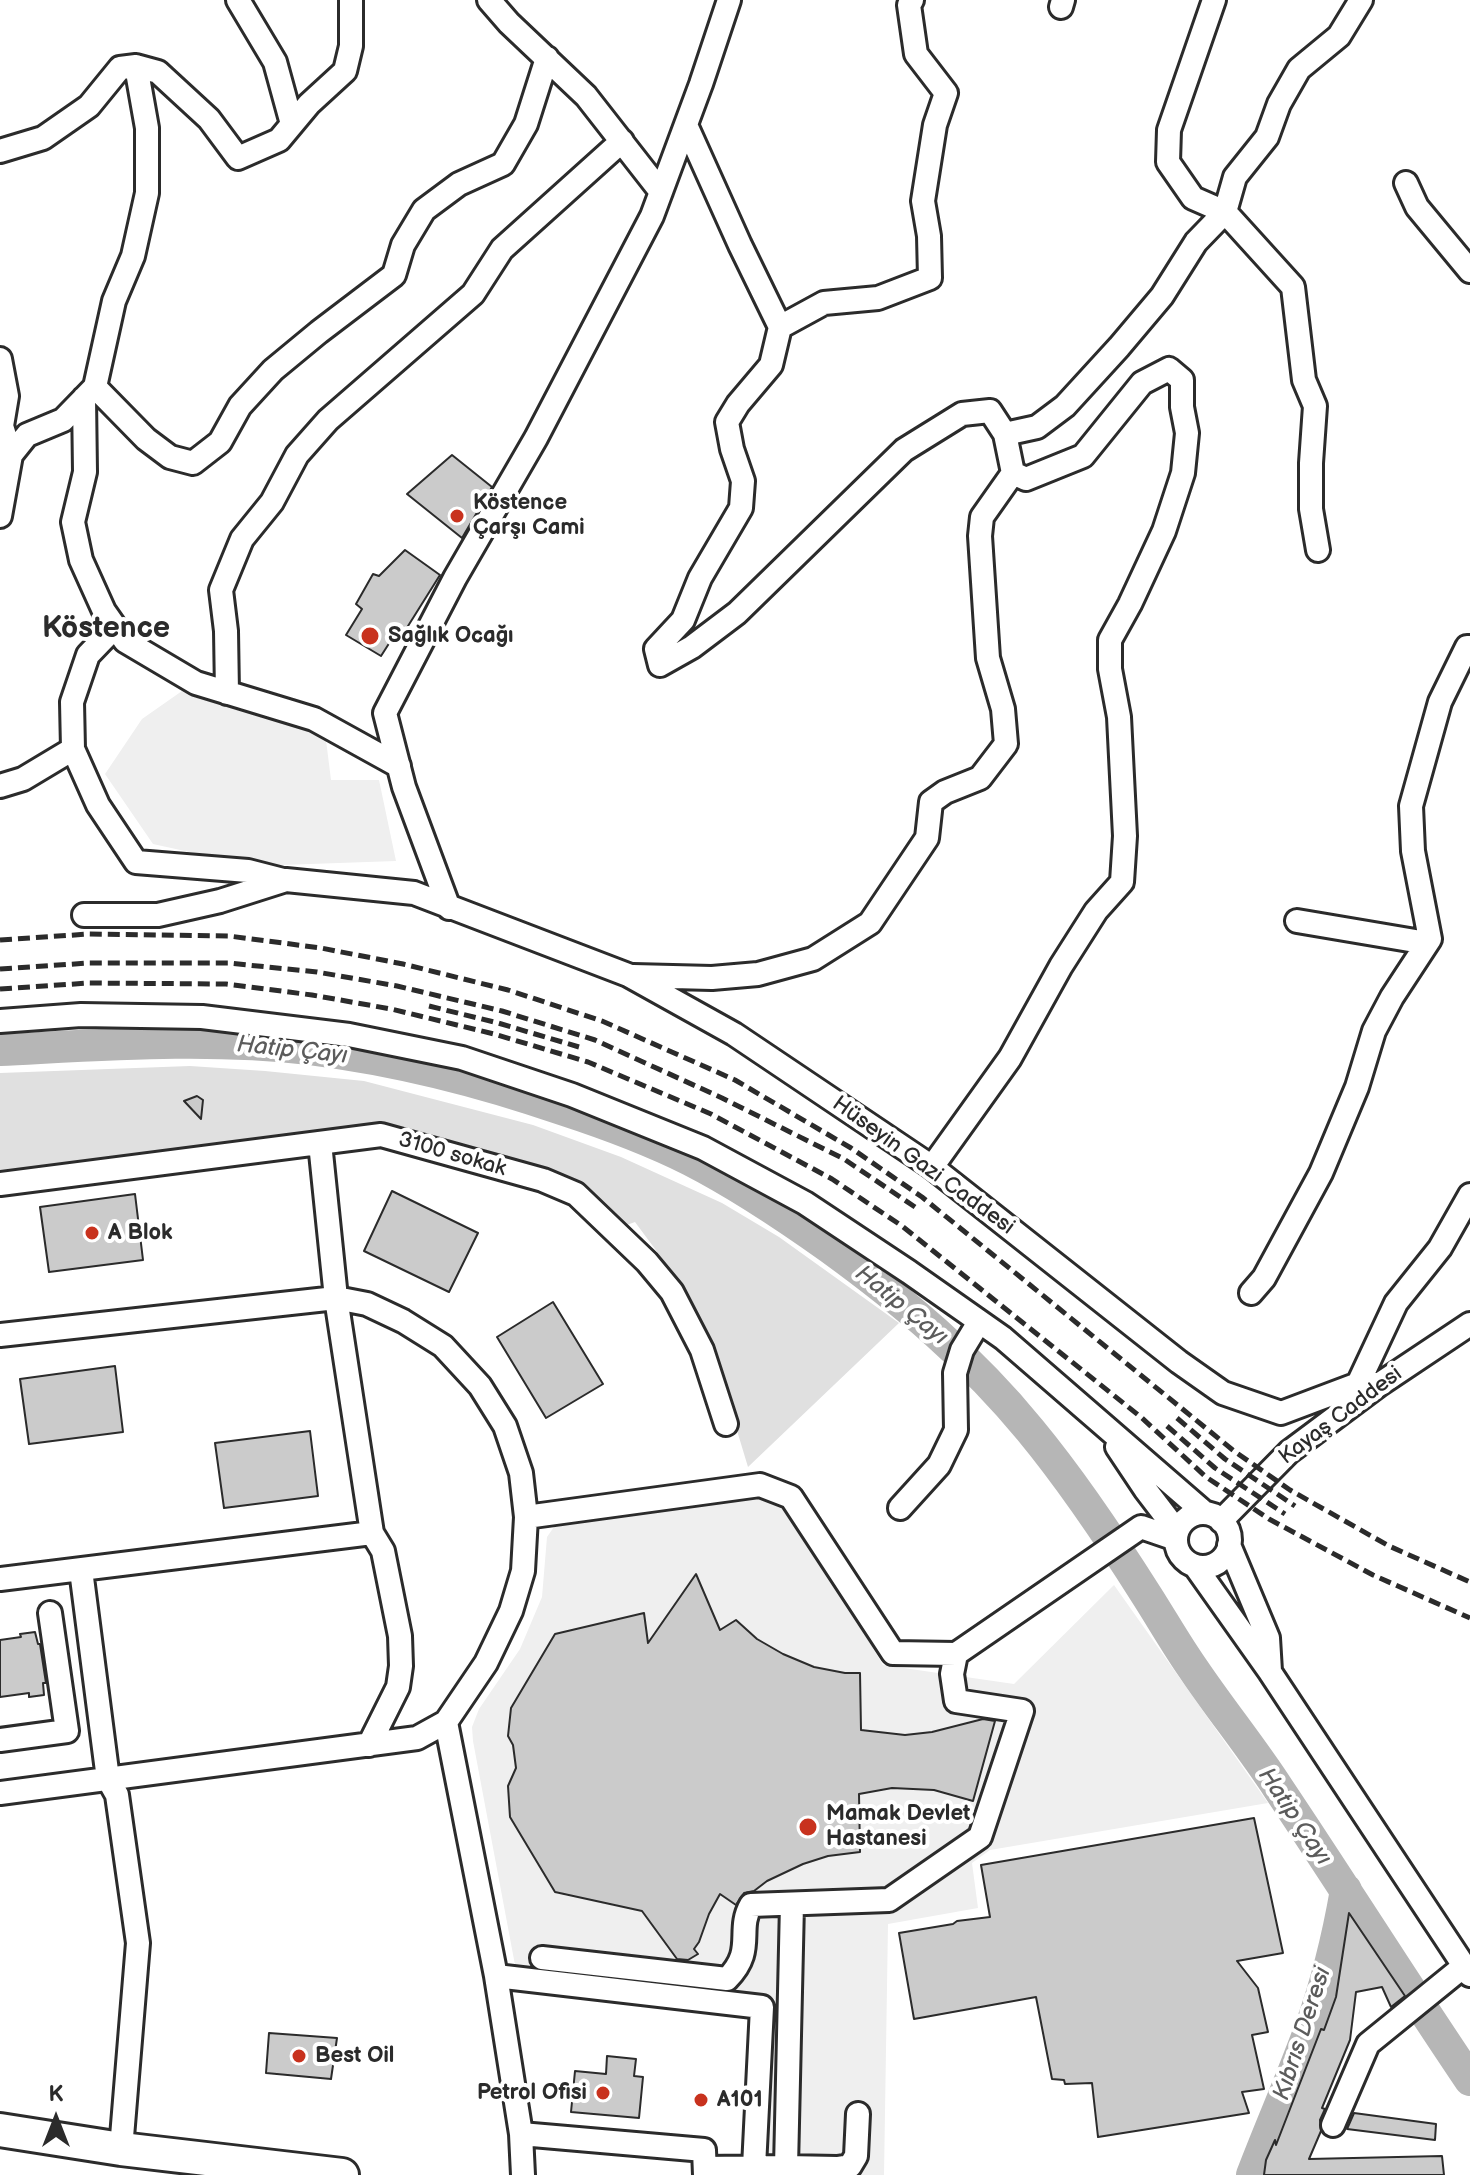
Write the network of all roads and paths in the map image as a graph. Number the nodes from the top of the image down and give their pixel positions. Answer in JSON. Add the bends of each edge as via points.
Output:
{"nodes":[{"id":1,"x":238,"y":0,"type":"edge"},
{"id":2,"x":351,"y":0,"type":"edge"},
{"id":3,"x":489,"y":0,"type":"edge"},
{"id":4,"x":729,"y":0,"type":"edge"},
{"id":5,"x":912,"y":0,"type":"edge"},
{"id":6,"x":1214,"y":0,"type":"edge"},
{"id":7,"x":1361,"y":0,"type":"edge"},
{"id":8,"x":547,"y":58,"type":"junction"},
{"id":9,"x":136,"y":66,"type":"junction"},
{"id":10,"x":292,"y":124,"type":"junction"},
{"id":11,"x":686,"y":125,"type":"junction"},
{"id":12,"x":622,"y":141,"type":"junction"},
{"id":13,"x":0,"y":151,"type":"edge"},
{"id":14,"x":1406,"y":183,"type":"dead end"},
{"id":15,"x":661,"y":192,"type":"junction"},
{"id":16,"x":1225,"y":212,"type":"junction"},
{"id":17,"x":1470,"y":271,"type":"edge"},
{"id":18,"x":780,"y":327,"type":"junction"},
{"id":19,"x":0,"y":359,"type":"edge"},
{"id":20,"x":90,"y":393,"type":"junction"},
{"id":21,"x":1005,"y":434,"type":"junction"},
{"id":22,"x":11,"y":455,"type":"junction"},
{"id":23,"x":1013,"y":473,"type":"junction"},
{"id":24,"x":0,"y":516,"type":"edge"},
{"id":25,"x":1318,"y":550,"type":"dead end"},
{"id":26,"x":115,"y":627,"type":"junction"},
{"id":27,"x":1470,"y":647,"type":"edge"},
{"id":28,"x":227,"y":693,"type":"junction"},
{"id":29,"x":73,"y":749,"type":"junction"},
{"id":30,"x":399,"y":766,"type":"junction"},
{"id":31,"x":0,"y":786,"type":"edge"},
{"id":32,"x":286,"y":880,"type":"junction"},
{"id":33,"x":449,"y":908,"type":"junction"},
{"id":34,"x":84,"y":915,"type":"dead end"},
{"id":35,"x":1297,"y":921,"type":"dead end"},
{"id":36,"x":1427,"y":943,"type":"junction"},
{"id":37,"x":628,"y":975,"type":"junction"},
{"id":38,"x":0,"y":1021,"type":"edge"},
{"id":39,"x":320,"y":1143,"type":"junction"},
{"id":40,"x":932,"y":1167,"type":"junction"},
{"id":41,"x":0,"y":1184,"type":"edge"},
{"id":42,"x":1470,"y":1195,"type":"edge"},
{"id":43,"x":1251,"y":1293,"type":"dead end"},
{"id":44,"x":336,"y":1298,"type":"junction"},
{"id":45,"x":979,"y":1322,"type":"junction"},
{"id":46,"x":1470,"y":1324,"type":"edge"},
{"id":47,"x":0,"y":1335,"type":"edge"},
{"id":48,"x":1369,"y":1384,"type":"junction"},
{"id":49,"x":1098,"y":1420,"type":"junction"},
{"id":50,"x":726,"y":1424,"type":"dead end"},
{"id":51,"x":900,"y":1508,"type":"dead end"},
{"id":52,"x":526,"y":1517,"type":"junction"},
{"id":53,"x":1213,"y":1517,"type":"junction"},
{"id":54,"x":372,"y":1533,"type":"junction"},
{"id":55,"x":1177,"y":1535,"type":"junction"},
{"id":56,"x":1229,"y":1545,"type":"junction"},
{"id":57,"x":1195,"y":1566,"type":"junction"},
{"id":58,"x":81,"y":1570,"type":"junction"},
{"id":59,"x":0,"y":1579,"type":"edge"},
{"id":60,"x":50,"y":1613,"type":"dead end"},
{"id":61,"x":956,"y":1654,"type":"junction"},
{"id":62,"x":1270,"y":1672,"type":"junction"},
{"id":63,"x":446,"y":1722,"type":"junction"},
{"id":64,"x":0,"y":1740,"type":"edge"},
{"id":65,"x":369,"y":1745,"type":"junction"},
{"id":66,"x":108,"y":1779,"type":"junction"},
{"id":67,"x":0,"y":1793,"type":"edge"},
{"id":68,"x":792,"y":1904,"type":"junction"},
{"id":69,"x":542,"y":1958,"type":"dead end"},
{"id":70,"x":1467,"y":1970,"type":"edge"},
{"id":71,"x":496,"y":1976,"type":"junction"},
{"id":72,"x":858,"y":2114,"type":"dead end"},
{"id":73,"x":1333,"y":2125,"type":"dead end"},
{"id":74,"x":0,"y":2130,"type":"edge"},
{"id":75,"x":521,"y":2134,"type":"junction"},
{"id":76,"x":121,"y":2149,"type":"junction"},
{"id":77,"x":754,"y":2167,"type":"junction"},
{"id":78,"x":786,"y":2167,"type":"junction"},
{"id":79,"x":705,"y":2172,"type":"edge"},
{"id":80,"x":342,"y":2175,"type":"edge"},
{"id":81,"x":523,"y":2175,"type":"edge"}],
"edges":[{"from":1,"to":10,"type":"street","via":[[275,62]]},
{"from":2,"to":10,"type":"street","via":[[345,71]]},
{"from":3,"to":8,"type":"street"},
{"from":4,"to":11,"type":"street"},
{"from":5,"to":18,"type":"street","via":[[916,54],[946,93],[935,125],[923,201],[930,278],[878,298],[824,303]]},
{"from":6,"to":16,"type":"street","via":[[1169,130],[1168,162],[1193,198]]},
{"from":7,"to":16,"type":"street","via":[[1339,36],[1299,69],[1267,137],[1235,177]]},
{"from":8,"to":12,"type":"street"},
{"from":8,"to":20,"type":"street","via":[[526,124],[503,164],[459,184],[424,210],[403,245],[394,275],[273,370],[240,406],[220,442],[193,463],[170,457]]},
{"from":9,"to":10,"type":"street","via":[[158,72],[182,93],[238,158],[279,140]]},
{"from":9,"to":13,"type":"street","via":[[120,68],[89,106],[43,138]]},
{"from":9,"to":20,"type":"street","via":[[147,128],[147,193]]},
{"from":11,"to":15,"type":"street"},
{"from":11,"to":18,"type":"street"},
{"from":12,"to":15,"type":"street"},
{"from":12,"to":28,"type":"street","via":[[502,249],[473,294],[328,420],[297,455],[272,502],[242,539],[221,590]]},
{"from":14,"to":17,"type":"street","via":[[1417,207]]},
{"from":15,"to":30,"type":"street","via":[[536,438],[385,713]]},
{"from":16,"to":21,"type":"street","via":[[1196,242],[1162,296],[1065,406],[1037,427]]},
{"from":16,"to":25,"type":"street","via":[[1293,287],[1304,380],[1315,406],[1311,509]]},
{"from":18,"to":21,"type":"street","via":[[771,365],[727,422],[743,481],[741,508],[700,578],[683,620],[656,649],[660,665],[737,613],[904,450],[962,414],[990,411]]},
{"from":19,"to":22,"type":"street","via":[[7,396],[2,426]]},
{"from":20,"to":22,"type":"street","via":[[63,420],[27,435]]},
{"from":20,"to":26,"type":"street","via":[[85,472],[73,522],[81,560]]},
{"from":21,"to":23,"type":"street"},
{"from":22,"to":24,"type":"street"},
{"from":23,"to":37,"type":"street","via":[[982,517],[980,536],[988,658],[1003,709],[1006,744],[980,778],[931,802],[927,838],[870,923],[813,959],[758,974]]},
{"from":23,"to":40,"type":"street","via":[[1026,479],[1083,456],[1142,383],[1169,369],[1182,380],[1187,433],[1183,473],[1164,531],[1110,640],[1125,836],[1122,882],[1089,922],[1010,1058]]},
{"from":26,"to":28,"type":"street","via":[[125,641],[196,683]]},
{"from":26,"to":29,"type":"street","via":[[88,655],[72,702]]},
{"from":27,"to":36,"type":"street","via":[[1440,702],[1411,806]]},
{"from":28,"to":30,"type":"street","via":[[314,719]]},
{"from":29,"to":31,"type":"street","via":[[23,779]]},
{"from":29,"to":32,"type":"street","name":"Hüseyin Gazi Caddesi","via":[[98,805],[136,862],[248,871]]},
{"from":30,"to":33,"type":"street"},
{"from":32,"to":33,"type":"street","name":"Hüseyin Gazi Caddesi","via":[[414,893]]},
{"from":32,"to":34,"type":"street","via":[[158,915]]},
{"from":33,"to":37,"type":"street","name":"Hüseyin Gazi Caddesi"},
{"from":35,"to":36,"type":"street"},
{"from":36,"to":43,"type":"street","via":[[1374,1031],[1321,1173]]},
{"from":37,"to":40,"type":"street","name":"Hüseyin Gazi Caddesi","via":[[734,1034]]},
{"from":38,"to":45,"type":"street","via":[[81,1015],[202,1017],[349,1035],[462,1058],[703,1148],[805,1203]]},
{"from":39,"to":41,"type":"street","name":"3100 sokak"},
{"from":39,"to":44,"type":"street"},
{"from":39,"to":50,"type":"street","name":"3100 sokak","via":[[381,1135],[576,1194],[672,1292],[702,1350]]},
{"from":40,"to":48,"type":"street","name":"Hüseyin Gazi Caddesi","via":[[1223,1393],[1281,1413]]},
{"from":42,"to":48,"type":"street","via":[[1440,1248],[1396,1303]]},
{"from":44,"to":47,"type":"street"},
{"from":44,"to":52,"type":"street","via":[[367,1304],[403,1321],[443,1346],[480,1386],[505,1426],[521,1473]]},
{"from":44,"to":54,"type":"street"},
{"from":45,"to":49,"type":"street"},
{"from":45,"to":51,"type":"street","via":[[955,1373],[956,1430],[939,1465]]},
{"from":46,"to":48,"type":"street","name":"Kayaş Caddesi"},
{"from":48,"to":53,"type":"street","name":"Kayaş Caddesi"},
{"from":49,"to":53,"type":"street"},
{"from":49,"to":55,"type":"street"},
{"from":52,"to":61,"type":"street","via":[[760,1485],[791,1497],[893,1653]]},
{"from":52,"to":63,"type":"street","via":[[523,1571],[511,1611],[486,1663]]},
{"from":53,"to":55,"type":"street","via":[[1188,1518]]},
{"from":53,"to":56,"type":"street","via":[[1229,1536]]},
{"from":54,"to":58,"type":"street","via":[[147,1551]]},
{"from":54,"to":65,"type":"street","via":[[383,1551],[401,1666],[398,1687]]},
{"from":55,"to":57,"type":"street","via":[[1181,1556]]},
{"from":55,"to":61,"type":"street","via":[[1141,1527]]},
{"from":56,"to":57,"type":"street","via":[[1213,1565]]},
{"from":56,"to":62,"type":"street","via":[[1268,1638]]},
{"from":57,"to":62,"type":"street"},
{"from":58,"to":59,"type":"street"},
{"from":58,"to":66,"type":"street"},
{"from":60,"to":64,"type":"street","via":[[67,1731]]},
{"from":61,"to":68,"type":"street","via":[[956,1701],[1022,1711],[980,1837],[889,1900]]},
{"from":62,"to":70,"type":"street"},
{"from":63,"to":65,"type":"street","via":[[417,1738]]},
{"from":63,"to":71,"type":"street"},
{"from":65,"to":66,"type":"street"},
{"from":66,"to":67,"type":"street"},
{"from":66,"to":76,"type":"street","via":[[117,1795],[138,1943]]},
{"from":68,"to":69,"type":"street","via":[[751,1905],[739,1968],[727,1979]]},
{"from":68,"to":78,"type":"street"},
{"from":70,"to":73,"type":"street","via":[[1368,2044]]},
{"from":71,"to":75,"type":"street"},
{"from":71,"to":77,"type":"street","via":[[762,2007]]},
{"from":72,"to":78,"type":"street","via":[[856,2156],[850,2166]]},
{"from":74,"to":76,"type":"highway"},
{"from":75,"to":79,"type":"street","via":[[704,2150]]},
{"from":75,"to":81,"type":"street"},
{"from":76,"to":80,"type":"highway"},
{"from":77,"to":78,"type":"street"},
{"from":77,"to":79,"type":"street"}]}
